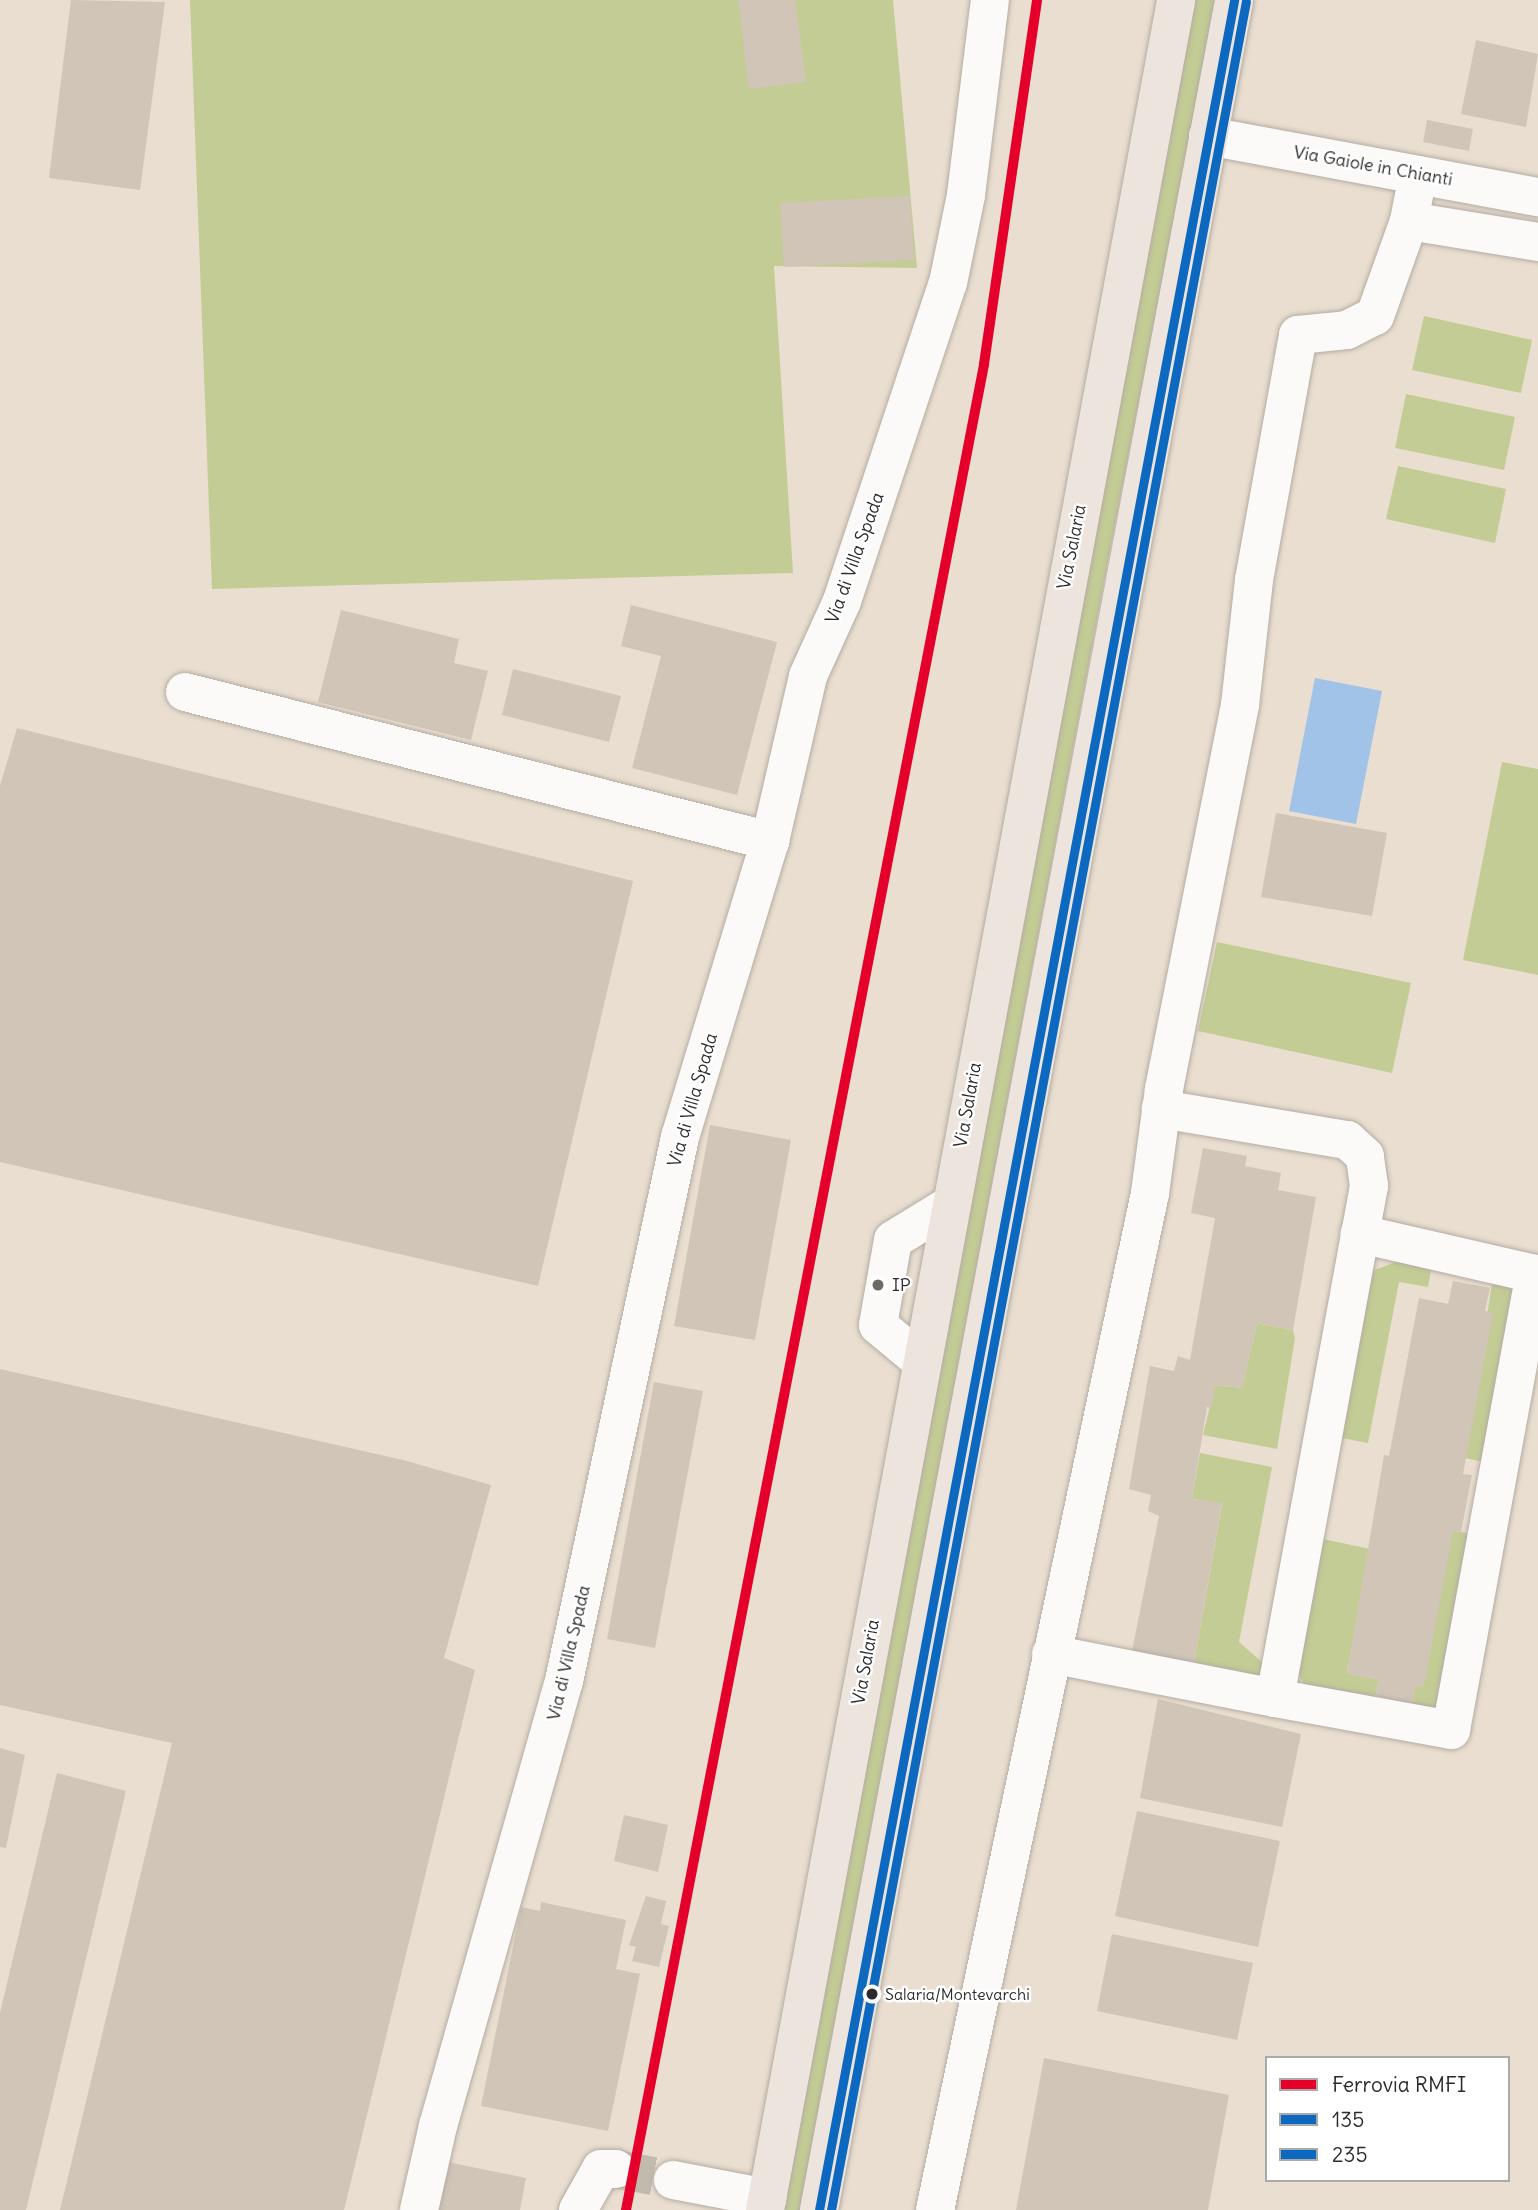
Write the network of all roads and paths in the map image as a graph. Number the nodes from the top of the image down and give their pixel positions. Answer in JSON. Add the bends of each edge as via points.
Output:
{"nodes":[{"id":1,"x":990,"y":0,"type":"edge"},
{"id":2,"x":1176,"y":0,"type":"edge"},
{"id":3,"x":1234,"y":0,"type":"edge"},
{"id":4,"x":1208,"y":136,"type":"junction"},
{"id":5,"x":1418,"y":175,"type":"junction"},
{"id":6,"x":1538,"y":197,"type":"edge"},
{"id":7,"x":1409,"y":221,"type":"junction"},
{"id":8,"x":1538,"y":242,"type":"edge"},
{"id":9,"x":185,"y":692,"type":"dead end"},
{"id":10,"x":771,"y":841,"type":"junction"},
{"id":11,"x":1161,"y":1109,"type":"junction"},
{"id":12,"x":950,"y":1205,"type":"junction"},
{"id":13,"x":1360,"y":1234,"type":"junction"},
{"id":14,"x":921,"y":1361,"type":"junction"},
{"id":15,"x":1051,"y":1654,"type":"junction"},
{"id":16,"x":1275,"y":1698,"type":"junction"},
{"id":17,"x":616,"y":2169,"type":"dead end"},
{"id":18,"x":673,"y":2180,"type":"tunnel mouth"},
{"id":19,"x":766,"y":2204,"type":"edge"},
{"id":20,"x":419,"y":2210,"type":"edge"},
{"id":21,"x":578,"y":2210,"type":"edge"},
{"id":22,"x":819,"y":2210,"type":"edge"},
{"id":23,"x":935,"y":2210,"type":"edge"}],
"edges":[{"from":1,"to":10,"type":"street","name":"Via di Villa Spada","via":[[966,195],[948,283],[842,601],[808,676]]},
{"from":2,"to":12,"type":"main road","name":"Via Salaria"},
{"from":3,"to":4,"type":"main road"},
{"from":4,"to":5,"type":"street","name":"Via Gaiole in Chianti"},
{"from":4,"to":22,"type":"main road"},
{"from":5,"to":6,"type":"street","name":"Via Gaiole in Chianti"},
{"from":5,"to":7,"type":"street"},
{"from":7,"to":8,"type":"street"},
{"from":7,"to":11,"type":"street","via":[[1375,316],[1347,330],[1298,335],[1254,580],[1240,705]]},
{"from":9,"to":10,"type":"street"},
{"from":10,"to":20,"type":"street","name":"Via di Villa Spada","via":[[680,1137],[564,1681]]},
{"from":11,"to":13,"type":"street","via":[[1347,1140],[1365,1156],[1369,1185]]},
{"from":11,"to":15,"type":"street","via":[[1150,1193]]},
{"from":12,"to":14,"type":"main road","name":"Via Salaria"},
{"from":12,"to":14,"type":"street","via":[[893,1240],[877,1325]]},
{"from":13,"to":16,"type":"street"},
{"from":13,"to":16,"type":"street","via":[[1535,1274],[1518,1368],[1451,1730]]},
{"from":14,"to":19,"type":"main road","name":"Via Salaria"},
{"from":15,"to":16,"type":"street"},
{"from":15,"to":23,"type":"street"},
{"from":17,"to":21,"type":"street","via":[[601,2169]]},
{"from":18,"to":19,"type":"street"}]}
